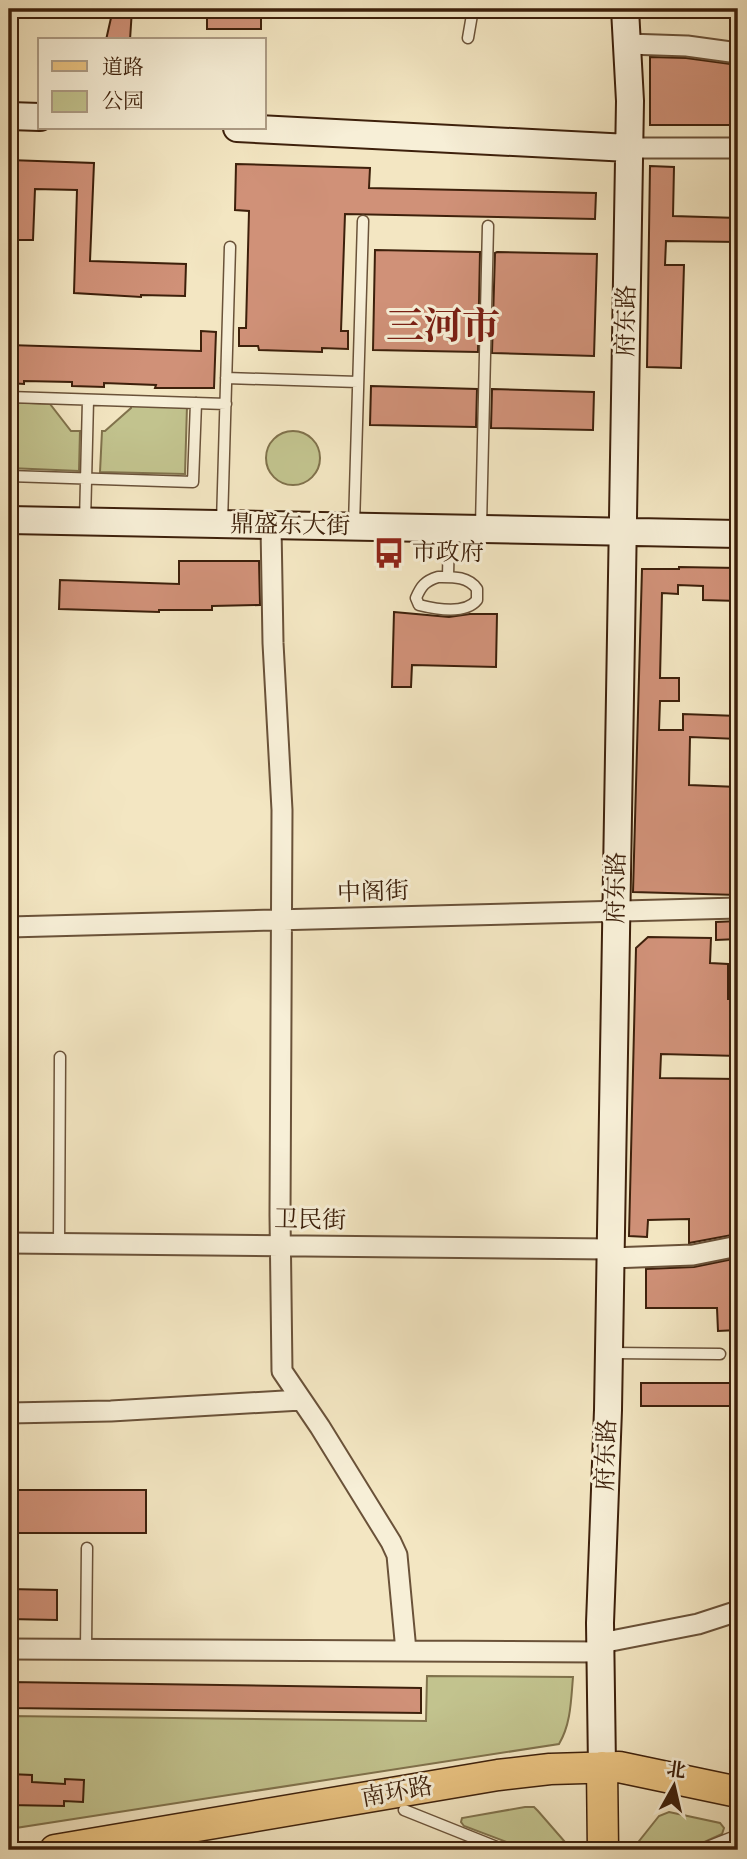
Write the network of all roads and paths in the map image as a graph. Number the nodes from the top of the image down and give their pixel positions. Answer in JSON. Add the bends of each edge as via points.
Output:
{"nodes":[{"id":1,"x":473,"y":9,"type":"edge"},
{"id":2,"x":625,"y":9,"type":"edge"},
{"id":3,"x":468,"y":38,"type":"dead end"},
{"id":4,"x":628,"y":44,"type":"junction"},
{"id":5,"x":738,"y":53,"type":"edge"},
{"id":6,"x":9,"y":116,"type":"edge"},
{"id":7,"x":38,"y":117,"type":"edge"},
{"id":8,"x":266,"y":129,"type":"edge"},
{"id":9,"x":629,"y":148,"type":"junction"},
{"id":10,"x":738,"y":148,"type":"edge"},
{"id":11,"x":363,"y":221,"type":"dead end"},
{"id":12,"x":488,"y":226,"type":"dead end"},
{"id":13,"x":230,"y":247,"type":"dead end"},
{"id":14,"x":226,"y":378,"type":"junction"},
{"id":15,"x":358,"y":382,"type":"junction"},
{"id":16,"x":9,"y":397,"type":"edge"},
{"id":17,"x":89,"y":400,"type":"junction"},
{"id":18,"x":196,"y":403,"type":"junction"},
{"id":19,"x":226,"y":404,"type":"junction"},
{"id":20,"x":9,"y":476,"type":"edge"},
{"id":21,"x":86,"y":479,"type":"junction"},
{"id":22,"x":9,"y":520,"type":"edge"},
{"id":23,"x":85,"y":522,"type":"junction"},
{"id":24,"x":222,"y":525,"type":"junction"},
{"id":25,"x":271,"y":526,"type":"junction"},
{"id":26,"x":354,"y":527,"type":"junction"},
{"id":27,"x":449,"y":529,"type":"junction"},
{"id":28,"x":481,"y":530,"type":"junction"},
{"id":29,"x":623,"y":532,"type":"junction"},
{"id":30,"x":738,"y":534,"type":"edge"},
{"id":31,"x":448,"y":577,"type":"junction"},
{"id":32,"x":738,"y":908,"type":"edge"},
{"id":33,"x":617,"y":910,"type":"junction"},
{"id":34,"x":281,"y":920,"type":"junction"},
{"id":35,"x":9,"y":927,"type":"edge"},
{"id":36,"x":60,"y":1057,"type":"dead end"},
{"id":37,"x":9,"y":1243,"type":"edge"},
{"id":38,"x":59,"y":1244,"type":"junction"},
{"id":39,"x":281,"y":1246,"type":"junction"},
{"id":40,"x":738,"y":1246,"type":"edge"},
{"id":41,"x":611,"y":1253,"type":"junction"},
{"id":42,"x":609,"y":1353,"type":"junction"},
{"id":43,"x":720,"y":1354,"type":"dead end"},
{"id":44,"x":301,"y":1400,"type":"junction"},
{"id":45,"x":9,"y":1413,"type":"edge"},
{"id":46,"x":87,"y":1548,"type":"dead end"},
{"id":47,"x":738,"y":1611,"type":"edge"},
{"id":48,"x":601,"y":1647,"type":"junction"},
{"id":49,"x":9,"y":1648,"type":"edge"},
{"id":50,"x":86,"y":1649,"type":"junction"},
{"id":51,"x":406,"y":1651,"type":"junction"},
{"id":52,"x":602,"y":1776,"type":"junction"},
{"id":53,"x":738,"y":1792,"type":"edge"},
{"id":54,"x":404,"y":1810,"type":"junction"},
{"id":55,"x":738,"y":1811,"type":"edge"},
{"id":56,"x":738,"y":1835,"type":"edge"},
{"id":57,"x":55,"y":1850,"type":"edge"},
{"id":58,"x":166,"y":1850,"type":"edge"},
{"id":59,"x":504,"y":1850,"type":"edge"},
{"id":60,"x":603,"y":1850,"type":"edge"},
{"id":61,"x":700,"y":1850,"type":"edge"}],
"edges":[{"from":1,"to":3,"type":"lane"},
{"from":2,"to":4,"type":"street","name":"府东路"},
{"from":4,"to":5,"type":"street"},
{"from":4,"to":9,"type":"street","name":"府东路"},
{"from":6,"to":7,"type":"street"},
{"from":8,"to":9,"type":"street"},
{"from":9,"to":10,"type":"street"},
{"from":9,"to":29,"type":"street","name":"府东路"},
{"from":11,"to":15,"type":"lane"},
{"from":12,"to":28,"type":"lane"},
{"from":13,"to":14,"type":"lane"},
{"from":14,"to":15,"type":"lane"},
{"from":14,"to":19,"type":"lane"},
{"from":15,"to":26,"type":"lane"},
{"from":16,"to":17,"type":"lane"},
{"from":17,"to":18,"type":"lane"},
{"from":17,"to":21,"type":"lane"},
{"from":18,"to":19,"type":"lane"},
{"from":18,"to":21,"type":"lane","via":[[193,482]]},
{"from":19,"to":24,"type":"lane"},
{"from":20,"to":21,"type":"lane"},
{"from":21,"to":23,"type":"lane"},
{"from":22,"to":23,"type":"street","name":"鼎盛东大街"},
{"from":23,"to":24,"type":"street","name":"鼎盛东大街"},
{"from":24,"to":25,"type":"street","name":"鼎盛东大街"},
{"from":25,"to":26,"type":"street","name":"鼎盛东大街"},
{"from":25,"to":34,"type":"street","via":[[282,810]]},
{"from":26,"to":27,"type":"street","name":"鼎盛东大街"},
{"from":27,"to":28,"type":"street","name":"鼎盛东大街"},
{"from":27,"to":31,"type":"lane"},
{"from":28,"to":29,"type":"street","name":"鼎盛东大街"},
{"from":29,"to":30,"type":"street","name":"鼎盛东大街"},
{"from":29,"to":33,"type":"street","name":"府东路"},
{"from":31,"to":31,"type":"lane","via":[[474,584],[474,604],[452,609],[419,605],[416,598],[423,584]]},
{"from":32,"to":33,"type":"street","name":"中阁街"},
{"from":33,"to":34,"type":"street","name":"中阁街"},
{"from":33,"to":41,"type":"street","name":"府东路"},
{"from":34,"to":35,"type":"street","name":"中阁街"},
{"from":34,"to":39,"type":"street"},
{"from":36,"to":38,"type":"lane"},
{"from":37,"to":38,"type":"street","name":"卫民街"},
{"from":38,"to":39,"type":"street","name":"卫民街"},
{"from":39,"to":41,"type":"street","name":"卫民街"},
{"from":39,"to":44,"type":"street","via":[[282,1371]]},
{"from":40,"to":41,"type":"street","name":"卫民街","via":[[693,1255]]},
{"from":41,"to":42,"type":"street","name":"府东路"},
{"from":42,"to":43,"type":"lane"},
{"from":42,"to":48,"type":"street","name":"府东路"},
{"from":44,"to":45,"type":"street"},
{"from":44,"to":51,"type":"street","via":[[397,1555]]},
{"from":46,"to":50,"type":"lane"},
{"from":47,"to":48,"type":"street"},
{"from":48,"to":51,"type":"street"},
{"from":48,"to":52,"type":"street","name":"府东路"},
{"from":49,"to":50,"type":"street"},
{"from":50,"to":51,"type":"street"},
{"from":52,"to":53,"type":"main road","name":"南环路","via":[[641,1771]]},
{"from":52,"to":54,"type":"main road","name":"南环路"},
{"from":52,"to":55,"type":"main road","name":"南环路","via":[[638,1789]]},
{"from":52,"to":57,"type":"main road","name":"南环路","via":[[550,1769],[498,1775]]},
{"from":52,"to":60,"type":"main road"},
{"from":54,"to":58,"type":"main road","name":"南环路"},
{"from":54,"to":59,"type":"lane"},
{"from":56,"to":61,"type":"lane"}]}
